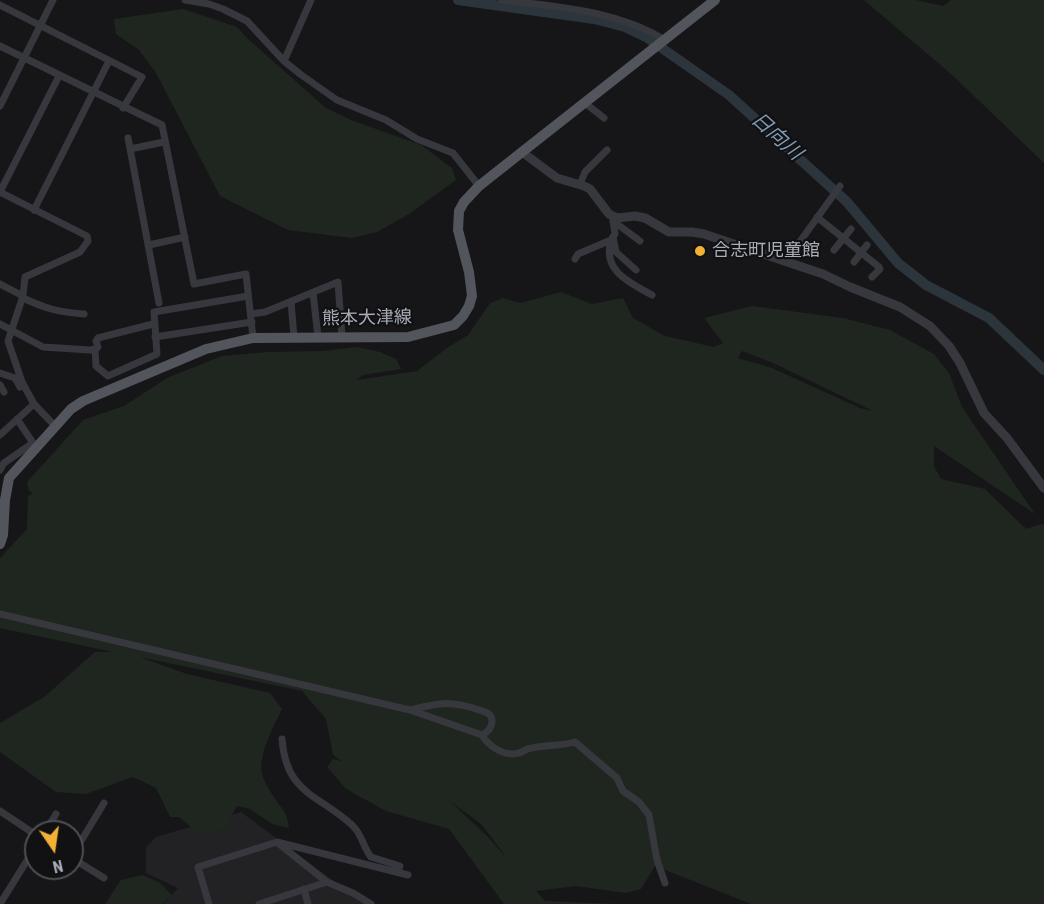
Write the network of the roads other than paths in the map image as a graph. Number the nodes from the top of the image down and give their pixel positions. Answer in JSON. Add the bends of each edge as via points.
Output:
{"nodes":[{"id":1,"x":53,"y":0,"type":"edge"},
{"id":2,"x":185,"y":0,"type":"edge"},
{"id":3,"x":311,"y":0,"type":"edge"},
{"id":4,"x":502,"y":0,"type":"edge"},
{"id":5,"x":715,"y":0,"type":"edge"},
{"id":6,"x":0,"y":5,"type":"edge"},
{"id":7,"x":41,"y":26,"type":"junction"},
{"id":8,"x":660,"y":44,"type":"junction"},
{"id":9,"x":0,"y":46,"type":"edge"},
{"id":10,"x":24,"y":58,"type":"junction"},
{"id":11,"x":108,"y":61,"type":"junction"},
{"id":12,"x":284,"y":61,"type":"junction"},
{"id":13,"x":59,"y":75,"type":"junction"},
{"id":14,"x":94,"y":93,"type":"junction"},
{"id":15,"x":585,"y":103,"type":"junction"},
{"id":16,"x":0,"y":106,"type":"edge"},
{"id":17,"x":123,"y":108,"type":"junction"},
{"id":18,"x":604,"y":118,"type":"dead end"},
{"id":19,"x":128,"y":138,"type":"dead end"},
{"id":20,"x":164,"y":142,"type":"junction"},
{"id":21,"x":130,"y":149,"type":"junction"},
{"id":22,"x":607,"y":150,"type":"dead end"},
{"id":23,"x":522,"y":152,"type":"junction"},
{"id":24,"x":580,"y":184,"type":"junction"},
{"id":25,"x":479,"y":186,"type":"junction"},
{"id":26,"x":840,"y":186,"type":"dead end"},
{"id":27,"x":0,"y":192,"type":"edge"},
{"id":28,"x":34,"y":210,"type":"junction"},
{"id":29,"x":817,"y":217,"type":"junction"},
{"id":30,"x":613,"y":218,"type":"junction"},
{"id":31,"x":851,"y":230,"type":"dead end"},
{"id":32,"x":184,"y":237,"type":"junction"},
{"id":33,"x":612,"y":238,"type":"junction"},
{"id":34,"x":843,"y":239,"type":"junction"},
{"id":35,"x":640,"y":241,"type":"dead end"},
{"id":36,"x":149,"y":245,"type":"junction"},
{"id":37,"x":867,"y":245,"type":"dead end"},
{"id":38,"x":834,"y":250,"type":"dead end"},
{"id":39,"x":861,"y":253,"type":"junction"},
{"id":40,"x":575,"y":259,"type":"dead end"},
{"id":41,"x":786,"y":261,"type":"junction"},
{"id":42,"x":854,"y":262,"type":"dead end"},
{"id":43,"x":636,"y":270,"type":"dead end"},
{"id":44,"x":872,"y":277,"type":"dead end"},
{"id":45,"x":0,"y":284,"type":"edge"},
{"id":46,"x":313,"y":292,"type":"junction"},
{"id":47,"x":652,"y":295,"type":"dead end"},
{"id":48,"x":248,"y":296,"type":"junction"},
{"id":49,"x":23,"y":297,"type":"junction"},
{"id":50,"x":291,"y":302,"type":"junction"},
{"id":51,"x":159,"y":303,"type":"dead end"},
{"id":52,"x":84,"y":314,"type":"dead end"},
{"id":53,"x":251,"y":318,"type":"junction"},
{"id":54,"x":0,"y":324,"type":"edge"},
{"id":55,"x":153,"y":324,"type":"junction"},
{"id":56,"x":10,"y":330,"type":"junction"},
{"id":57,"x":155,"y":337,"type":"junction"},
{"id":58,"x":294,"y":337,"type":"junction"},
{"id":59,"x":318,"y":337,"type":"junction"},
{"id":60,"x":342,"y":337,"type":"junction"},
{"id":61,"x":253,"y":338,"type":"junction"},
{"id":62,"x":94,"y":350,"type":"junction"},
{"id":63,"x":0,"y":373,"type":"edge"},
{"id":64,"x":32,"y":400,"type":"junction"},
{"id":65,"x":17,"y":419,"type":"junction"},
{"id":66,"x":55,"y":426,"type":"junction"},
{"id":67,"x":0,"y":435,"type":"edge"},
{"id":68,"x":34,"y":446,"type":"junction"},
{"id":69,"x":0,"y":470,"type":"edge"},
{"id":70,"x":1044,"y":488,"type":"edge"},
{"id":71,"x":0,"y":540,"type":"edge"},
{"id":72,"x":0,"y":614,"type":"edge"},
{"id":73,"x":409,"y":710,"type":"junction"},
{"id":74,"x":482,"y":735,"type":"junction"},
{"id":75,"x":282,"y":739,"type":"dead end"},
{"id":76,"x":104,"y":803,"type":"dead end"},
{"id":77,"x":0,"y":811,"type":"edge"},
{"id":78,"x":56,"y":814,"type":"dead end"},
{"id":79,"x":52,"y":820,"type":"edge"},
{"id":80,"x":24,"y":827,"type":"edge"},
{"id":81,"x":84,"y":837,"type":"edge"},
{"id":82,"x":277,"y":842,"type":"junction"},
{"id":83,"x":24,"y":865,"type":"edge"},
{"id":84,"x":84,"y":865,"type":"edge"},
{"id":85,"x":398,"y":872,"type":"junction"},
{"id":86,"x":408,"y":875,"type":"dead end"},
{"id":87,"x":104,"y":879,"type":"dead end"},
{"id":88,"x":327,"y":882,"type":"junction"},
{"id":89,"x":664,"y":883,"type":"dead end"},
{"id":90,"x":304,"y":890,"type":"junction"},
{"id":91,"x":0,"y":904,"type":"edge"},
{"id":92,"x":209,"y":904,"type":"edge"},
{"id":93,"x":259,"y":904,"type":"edge"},
{"id":94,"x":308,"y":904,"type":"edge"},
{"id":95,"x":371,"y":904,"type":"edge"}],
"edges":[{"from":1,"to":7,"type":"street"},
{"from":2,"to":12,"type":"street","via":[[209,4],[247,21]]},
{"from":3,"to":12,"type":"street"},
{"from":4,"to":8,"type":"street","via":[[613,17],[647,29]]},
{"from":5,"to":8,"type":"main road","name":"熊本大津線"},
{"from":6,"to":7,"type":"street"},
{"from":7,"to":10,"type":"street"},
{"from":7,"to":11,"type":"street"},
{"from":8,"to":15,"type":"main road","name":"熊本大津線"},
{"from":9,"to":10,"type":"street"},
{"from":10,"to":13,"type":"street"},
{"from":10,"to":16,"type":"street"},
{"from":11,"to":14,"type":"street"},
{"from":11,"to":17,"type":"street","via":[[142,77]]},
{"from":12,"to":25,"type":"street","via":[[337,100],[453,153]]},
{"from":13,"to":14,"type":"street"},
{"from":13,"to":27,"type":"street"},
{"from":14,"to":17,"type":"street"},
{"from":14,"to":28,"type":"street"},
{"from":15,"to":18,"type":"street"},
{"from":15,"to":23,"type":"main road","name":"熊本大津線"},
{"from":17,"to":20,"type":"street","via":[[162,125]]},
{"from":19,"to":21,"type":"street"},
{"from":20,"to":21,"type":"street"},
{"from":20,"to":32,"type":"street"},
{"from":21,"to":36,"type":"street"},
{"from":22,"to":24,"type":"street","via":[[585,172]]},
{"from":23,"to":24,"type":"street","via":[[552,175]]},
{"from":23,"to":25,"type":"main road","name":"熊本大津線"},
{"from":24,"to":30,"type":"street","via":[[590,189]]},
{"from":25,"to":60,"type":"main road","name":"熊本大津線","via":[[464,202],[457,218],[472,284],[472,296],[463,316],[454,325],[417,335]]},
{"from":26,"to":29,"type":"street"},
{"from":27,"to":28,"type":"street"},
{"from":28,"to":49,"type":"street","via":[[88,241],[80,252],[25,277]]},
{"from":29,"to":34,"type":"street"},
{"from":29,"to":41,"type":"street"},
{"from":30,"to":33,"type":"street"},
{"from":30,"to":35,"type":"street"},
{"from":30,"to":41,"type":"street","via":[[645,218],[669,232],[704,234]]},
{"from":31,"to":34,"type":"street"},
{"from":32,"to":36,"type":"street"},
{"from":32,"to":48,"type":"street","via":[[194,284],[246,274]]},
{"from":33,"to":40,"type":"street"},
{"from":33,"to":43,"type":"street","via":[[616,252]]},
{"from":33,"to":47,"type":"street","via":[[608,254],[613,267]]},
{"from":34,"to":38,"type":"street"},
{"from":34,"to":39,"type":"street"},
{"from":36,"to":51,"type":"street"},
{"from":37,"to":39,"type":"street"},
{"from":39,"to":42,"type":"street"},
{"from":39,"to":44,"type":"street","via":[[880,269]]},
{"from":41,"to":70,"type":"street","via":[[900,307],[930,326],[960,363],[984,413]]},
{"from":45,"to":49,"type":"street"},
{"from":46,"to":50,"type":"street"},
{"from":46,"to":59,"type":"street"},
{"from":46,"to":60,"type":"street","via":[[338,282]]},
{"from":48,"to":53,"type":"street"},
{"from":48,"to":55,"type":"street","via":[[154,312]]},
{"from":49,"to":52,"type":"street","via":[[43,308]]},
{"from":49,"to":56,"type":"street"},
{"from":50,"to":53,"type":"street"},
{"from":50,"to":58,"type":"street"},
{"from":53,"to":57,"type":"street"},
{"from":53,"to":61,"type":"street"},
{"from":54,"to":56,"type":"street"},
{"from":55,"to":57,"type":"street"},
{"from":55,"to":62,"type":"street","via":[[98,338]]},
{"from":56,"to":62,"type":"street","via":[[43,347]]},
{"from":56,"to":64,"type":"street","via":[[9,348]]},
{"from":57,"to":62,"type":"street","via":[[157,354],[108,376],[96,366]]},
{"from":58,"to":59,"type":"main road","name":"熊本大津線"},
{"from":58,"to":61,"type":"main road","name":"熊本大津線"},
{"from":59,"to":60,"type":"main road","name":"熊本大津線"},
{"from":61,"to":66,"type":"main road","name":"熊本大津線","via":[[206,349],[83,401]]},
{"from":63,"to":64,"type":"street","via":[[15,378]]},
{"from":64,"to":65,"type":"street"},
{"from":64,"to":66,"type":"street"},
{"from":65,"to":67,"type":"street"},
{"from":65,"to":68,"type":"street"},
{"from":66,"to":68,"type":"main road","name":"熊本大津線"},
{"from":68,"to":69,"type":"street","via":[[4,463]]},
{"from":68,"to":71,"type":"main road","name":"熊本大津線","via":[[9,478]]},
{"from":72,"to":73,"type":"street"},
{"from":73,"to":74,"type":"street"},
{"from":73,"to":74,"type":"street","via":[[458,703],[488,712],[492,722]]},
{"from":74,"to":89,"type":"street","via":[[505,754],[575,742],[616,778],[623,791],[649,815]]},
{"from":75,"to":85,"type":"street","via":[[288,772],[304,791],[353,826],[371,857],[400,866]]},
{"from":76,"to":81,"type":"street"},
{"from":77,"to":80,"type":"street"},
{"from":78,"to":79,"type":"street"},
{"from":82,"to":85,"type":"street"},
{"from":82,"to":88,"type":"street"},
{"from":82,"to":92,"type":"street","via":[[198,867]]},
{"from":83,"to":91,"type":"street"},
{"from":84,"to":87,"type":"street"},
{"from":85,"to":86,"type":"street"},
{"from":88,"to":90,"type":"street"},
{"from":88,"to":95,"type":"street"},
{"from":90,"to":93,"type":"street"},
{"from":90,"to":94,"type":"street"}]}
